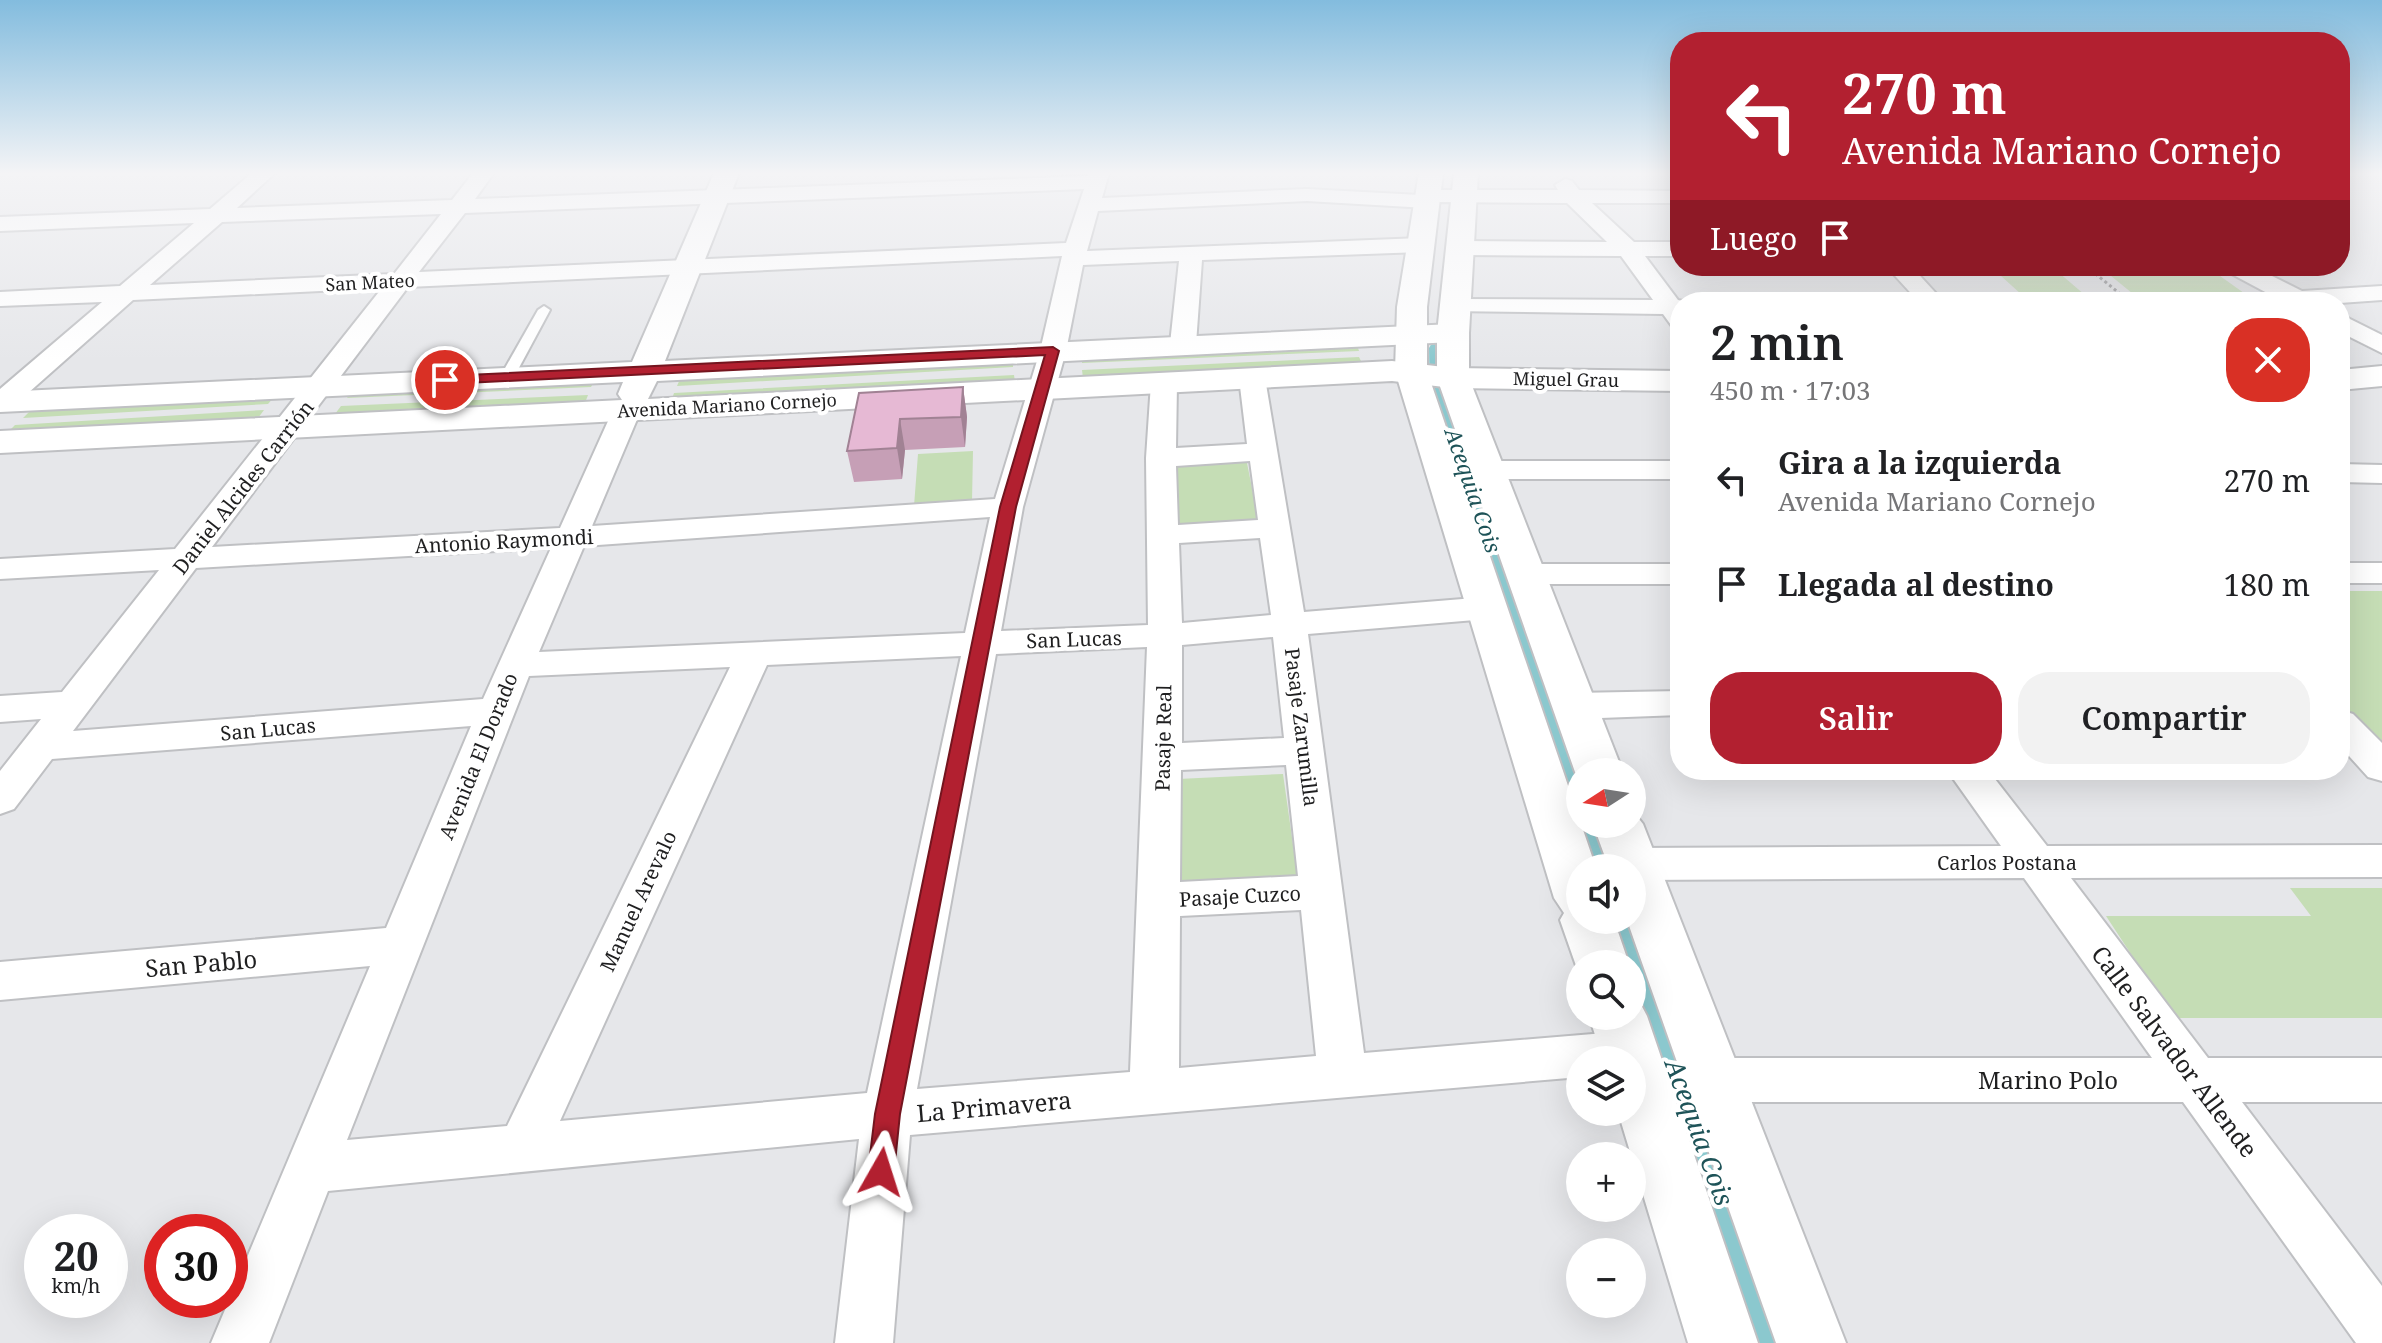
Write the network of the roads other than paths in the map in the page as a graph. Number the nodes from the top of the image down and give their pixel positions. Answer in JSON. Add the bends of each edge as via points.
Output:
{"nodes":[{"id":1,"x":193,"y":236,"type":"edge"},
{"id":2,"x":435,"y":236,"type":"edge"},
{"id":3,"x":701,"y":236,"type":"edge"},
{"id":4,"x":1080,"y":236,"type":"edge"},
{"id":5,"x":1425,"y":236,"type":"edge"},
{"id":6,"x":1457,"y":236,"type":"edge"},
{"id":7,"x":1614,"y":236,"type":"edge"},
{"id":8,"x":1421,"y":245,"type":"junction"},
{"id":9,"x":1461,"y":248,"type":"junction"},
{"id":10,"x":1628,"y":249,"type":"junction"},
{"id":11,"x":1670,"y":249,"type":"edge"},
{"id":12,"x":1191,"y":252,"type":"junction"},
{"id":13,"x":1074,"y":253,"type":"junction"},
{"id":14,"x":689,"y":266,"type":"junction"},
{"id":15,"x":1907,"y":276,"type":"edge"},
{"id":16,"x":2253,"y":276,"type":"edge"},
{"id":17,"x":401,"y":280,"type":"junction"},
{"id":18,"x":1923,"y":292,"type":"edge"},
{"id":19,"x":2284,"y":292,"type":"edge"},
{"id":20,"x":2382,"y":293,"type":"edge"},
{"id":21,"x":126,"y":294,"type":"junction"},
{"id":22,"x":2350,"y":296,"type":"edge"},
{"id":23,"x":0,"y":299,"type":"edge"},
{"id":24,"x":1670,"y":302,"type":"edge"},
{"id":25,"x":544,"y":310,"type":"dead end"},
{"id":26,"x":1670,"y":311,"type":"edge"},
{"id":27,"x":1454,"y":324,"type":"junction"},
{"id":28,"x":2350,"y":327,"type":"edge"},
{"id":29,"x":1183,"y":344,"type":"junction"},
{"id":30,"x":2382,"y":345,"type":"edge"},
{"id":31,"x":1411,"y":352,"type":"junction"},
{"id":32,"x":646,"y":370,"type":"junction"},
{"id":33,"x":1047,"y":370,"type":"junction"},
{"id":34,"x":2382,"y":376,"type":"edge"},
{"id":35,"x":507,"y":377,"type":"junction"},
{"id":36,"x":1252,"y":378,"type":"junction"},
{"id":37,"x":1452,"y":378,"type":"junction"},
{"id":38,"x":2350,"y":379,"type":"edge"},
{"id":39,"x":1670,"y":381,"type":"edge"},
{"id":40,"x":1164,"y":383,"type":"junction"},
{"id":41,"x":321,"y":386,"type":"junction"},
{"id":42,"x":0,"y":402,"type":"edge"},
{"id":43,"x":627,"y":410,"type":"junction"},
{"id":44,"x":288,"y":426,"type":"junction"},
{"id":45,"x":0,"y":442,"type":"edge"},
{"id":46,"x":1261,"y":452,"type":"junction"},
{"id":47,"x":1161,"y":458,"type":"junction"},
{"id":48,"x":1487,"y":470,"type":"junction"},
{"id":49,"x":1670,"y":470,"type":"edge"},
{"id":50,"x":2350,"y":473,"type":"edge"},
{"id":51,"x":2382,"y":474,"type":"edge"},
{"id":52,"x":1008,"y":507,"type":"junction"},
{"id":53,"x":1273,"y":528,"type":"junction"},
{"id":54,"x":1163,"y":535,"type":"junction"},
{"id":55,"x":572,"y":537,"type":"junction"},
{"id":56,"x":186,"y":559,"type":"junction"},
{"id":57,"x":0,"y":569,"type":"edge"},
{"id":58,"x":2350,"y":573,"type":"edge"},
{"id":59,"x":2382,"y":573,"type":"edge"},
{"id":60,"x":1525,"y":574,"type":"junction"},
{"id":61,"x":1670,"y":574,"type":"edge"},
{"id":62,"x":1487,"y":608,"type":"junction"},
{"id":63,"x":1289,"y":624,"type":"junction"},
{"id":64,"x":1165,"y":635,"type":"junction"},
{"id":65,"x":981,"y":643,"type":"junction"},
{"id":66,"x":754,"y":654,"type":"junction"},
{"id":67,"x":516,"y":665,"type":"junction"},
{"id":68,"x":1670,"y":703,"type":"edge"},
{"id":69,"x":74,"y":704,"type":"junction"},
{"id":70,"x":1574,"y":706,"type":"junction"},
{"id":71,"x":0,"y":709,"type":"edge"},
{"id":72,"x":496,"y":711,"type":"junction"},
{"id":73,"x":2350,"y":733,"type":"edge"},
{"id":74,"x":40,"y":747,"type":"junction"},
{"id":75,"x":1305,"y":751,"type":"junction"},
{"id":76,"x":1162,"y":757,"type":"junction"},
{"id":77,"x":1594,"y":758,"type":"edge"},
{"id":78,"x":2382,"y":767,"type":"edge"},
{"id":79,"x":1974,"y":780,"type":"edge"},
{"id":80,"x":0,"y":799,"type":"edge"},
{"id":81,"x":1626,"y":844,"type":"edge"},
{"id":82,"x":1566,"y":854,"type":"edge"},
{"id":83,"x":2382,"y":861,"type":"edge"},
{"id":84,"x":2033,"y":862,"type":"junction"},
{"id":85,"x":1322,"y":892,"type":"junction"},
{"id":86,"x":1159,"y":900,"type":"junction"},
{"id":87,"x":401,"y":945,"type":"junction"},
{"id":88,"x":0,"y":981,"type":"edge"},
{"id":89,"x":1566,"y":1054,"type":"edge"},
{"id":90,"x":1343,"y":1078,"type":"junction"},
{"id":91,"x":2195,"y":1078,"type":"junction"},
{"id":92,"x":1713,"y":1080,"type":"junction"},
{"id":93,"x":2382,"y":1080,"type":"edge"},
{"id":94,"x":1154,"y":1092,"type":"junction"},
{"id":95,"x":1646,"y":1103,"type":"edge"},
{"id":96,"x":887,"y":1114,"type":"junction"},
{"id":97,"x":522,"y":1149,"type":"junction"},
{"id":98,"x":311,"y":1168,"type":"junction"},
{"id":99,"x":2382,"y":1332,"type":"edge"},
{"id":100,"x":240,"y":1343,"type":"edge"},
{"id":101,"x":864,"y":1343,"type":"edge"},
{"id":102,"x":1723,"y":1343,"type":"edge"},
{"id":103,"x":1811,"y":1343,"type":"edge"}],
"edges":[{"from":1,"to":21,"type":"street"},
{"from":2,"to":17,"type":"street","name":"Daniel Alcides Carrión"},
{"from":3,"to":14,"type":"street","name":"Avenida El Dorado"},
{"from":4,"to":13,"type":"street"},
{"from":5,"to":8,"type":"street"},
{"from":6,"to":9,"type":"street"},
{"from":7,"to":10,"type":"street"},
{"from":8,"to":12,"type":"street","name":"San Mateo"},
{"from":8,"to":31,"type":"street"},
{"from":9,"to":10,"type":"street"},
{"from":9,"to":27,"type":"street"},
{"from":10,"to":11,"type":"street"},
{"from":10,"to":24,"type":"street"},
{"from":12,"to":13,"type":"street","name":"San Mateo"},
{"from":12,"to":29,"type":"street"},
{"from":13,"to":14,"type":"street","name":"San Mateo"},
{"from":13,"to":33,"type":"street"},
{"from":14,"to":17,"type":"street","name":"San Mateo"},
{"from":14,"to":32,"type":"street","name":"Avenida El Dorado"},
{"from":15,"to":18,"type":"street"},
{"from":16,"to":19,"type":"street"},
{"from":17,"to":21,"type":"street","name":"San Mateo"},
{"from":17,"to":41,"type":"street","name":"Daniel Alcides Carrión"},
{"from":20,"to":22,"type":"street"},
{"from":21,"to":23,"type":"street","name":"San Mateo"},
{"from":21,"to":42,"type":"street"},
{"from":25,"to":35,"type":"lane"},
{"from":26,"to":27,"type":"street"},
{"from":27,"to":31,"type":"street","name":"Avenida Mariano Cornejo"},
{"from":27,"to":37,"type":"street"},
{"from":28,"to":30,"type":"street"},
{"from":29,"to":31,"type":"street","name":"Avenida Mariano Cornejo"},
{"from":29,"to":33,"type":"street","name":"Avenida Mariano Cornejo"},
{"from":31,"to":36,"type":"street","name":"Avenida Mariano Cornejo"},
{"from":31,"to":37,"type":"street","name":"Avenida Mariano Cornejo"},
{"from":31,"to":62,"type":"street"},
{"from":32,"to":33,"type":"street","name":"Avenida Mariano Cornejo"},
{"from":32,"to":35,"type":"street","name":"Avenida Mariano Cornejo"},
{"from":32,"to":43,"type":"street","name":"Avenida El Dorado"},
{"from":33,"to":40,"type":"street","name":"Avenida Mariano Cornejo"},
{"from":33,"to":43,"type":"street","name":"Avenida Mariano Cornejo"},
{"from":33,"to":52,"type":"street"},
{"from":34,"to":38,"type":"street"},
{"from":35,"to":41,"type":"street","name":"Avenida Mariano Cornejo"},
{"from":36,"to":40,"type":"street","name":"Avenida Mariano Cornejo"},
{"from":36,"to":46,"type":"street","name":"Pasaje Zarumilla"},
{"from":37,"to":39,"type":"street","name":"Miguel Grau"},
{"from":37,"to":48,"type":"street"},
{"from":40,"to":47,"type":"street","name":"Pasaje Real"},
{"from":41,"to":42,"type":"street","name":"Avenida Mariano Cornejo"},
{"from":41,"to":44,"type":"street","name":"Daniel Alcides Carrión"},
{"from":43,"to":44,"type":"street","name":"Avenida Mariano Cornejo"},
{"from":43,"to":55,"type":"street","name":"Avenida El Dorado"},
{"from":44,"to":45,"type":"street","name":"Avenida Mariano Cornejo"},
{"from":44,"to":56,"type":"street","name":"Daniel Alcides Carrión"},
{"from":46,"to":47,"type":"street"},
{"from":46,"to":53,"type":"street","name":"Pasaje Zarumilla"},
{"from":47,"to":54,"type":"street","name":"Pasaje Real"},
{"from":48,"to":49,"type":"street"},
{"from":48,"to":60,"type":"street"},
{"from":50,"to":51,"type":"street"},
{"from":52,"to":55,"type":"street","name":"Antonio Raymondi"},
{"from":52,"to":65,"type":"street"},
{"from":53,"to":54,"type":"street"},
{"from":53,"to":63,"type":"street","name":"Pasaje Zarumilla"},
{"from":54,"to":64,"type":"street","name":"Pasaje Real"},
{"from":55,"to":56,"type":"street","name":"Antonio Raymondi"},
{"from":55,"to":67,"type":"street","name":"Avenida El Dorado"},
{"from":56,"to":57,"type":"street","name":"Antonio Raymondi"},
{"from":56,"to":69,"type":"street","name":"Daniel Alcides Carrión"},
{"from":58,"to":59,"type":"street"},
{"from":60,"to":61,"type":"street"},
{"from":60,"to":70,"type":"street"},
{"from":62,"to":63,"type":"street","name":"San Lucas"},
{"from":62,"to":82,"type":"street"},
{"from":63,"to":64,"type":"street","name":"San Lucas"},
{"from":63,"to":75,"type":"street","name":"Pasaje Zarumilla"},
{"from":64,"to":65,"type":"street","name":"San Lucas"},
{"from":64,"to":76,"type":"street","name":"Pasaje Real"},
{"from":65,"to":66,"type":"street","name":"San Lucas"},
{"from":65,"to":96,"type":"street"},
{"from":66,"to":67,"type":"street","name":"San Lucas"},
{"from":66,"to":97,"type":"street","name":"Manuel Arevalo"},
{"from":67,"to":72,"type":"street","name":"Avenida El Dorado"},
{"from":68,"to":70,"type":"street"},
{"from":69,"to":71,"type":"street"},
{"from":69,"to":74,"type":"street","name":"Daniel Alcides Carrión"},
{"from":70,"to":77,"type":"street"},
{"from":72,"to":74,"type":"street","name":"San Lucas"},
{"from":72,"to":87,"type":"street","name":"Avenida El Dorado"},
{"from":73,"to":78,"type":"street"},
{"from":74,"to":80,"type":"street","name":"Daniel Alcides Carrión"},
{"from":75,"to":76,"type":"street"},
{"from":75,"to":85,"type":"street","name":"Pasaje Zarumilla"},
{"from":76,"to":86,"type":"street","name":"Pasaje Real"},
{"from":79,"to":84,"type":"street","name":"Calle Salvador Allende"},
{"from":81,"to":84,"type":"street","name":"Carlos Postana"},
{"from":81,"to":92,"type":"street"},
{"from":83,"to":84,"type":"street","name":"Carlos Postana"},
{"from":84,"to":91,"type":"street","name":"Calle Salvador Allende"},
{"from":85,"to":86,"type":"street","name":"Pasaje Cuzco"},
{"from":85,"to":90,"type":"street","name":"Pasaje Zarumilla"},
{"from":86,"to":94,"type":"street","name":"Pasaje Real"},
{"from":87,"to":88,"type":"street","name":"San Pablo"},
{"from":87,"to":98,"type":"street","name":"Avenida El Dorado"},
{"from":89,"to":90,"type":"street","name":"La Primavera"},
{"from":90,"to":94,"type":"street","name":"La Primavera"},
{"from":91,"to":92,"type":"street","name":"Marino Polo"},
{"from":91,"to":93,"type":"street","name":"Marino Polo"},
{"from":91,"to":99,"type":"street","name":"Calle Salvador Allende"},
{"from":92,"to":103,"type":"street"},
{"from":94,"to":96,"type":"street","name":"La Primavera"},
{"from":95,"to":102,"type":"street"},
{"from":96,"to":97,"type":"street","name":"La Primavera"},
{"from":96,"to":101,"type":"street"},
{"from":97,"to":98,"type":"street","name":"La Primavera"},
{"from":98,"to":100,"type":"street","name":"Avenida El Dorado"}]}
